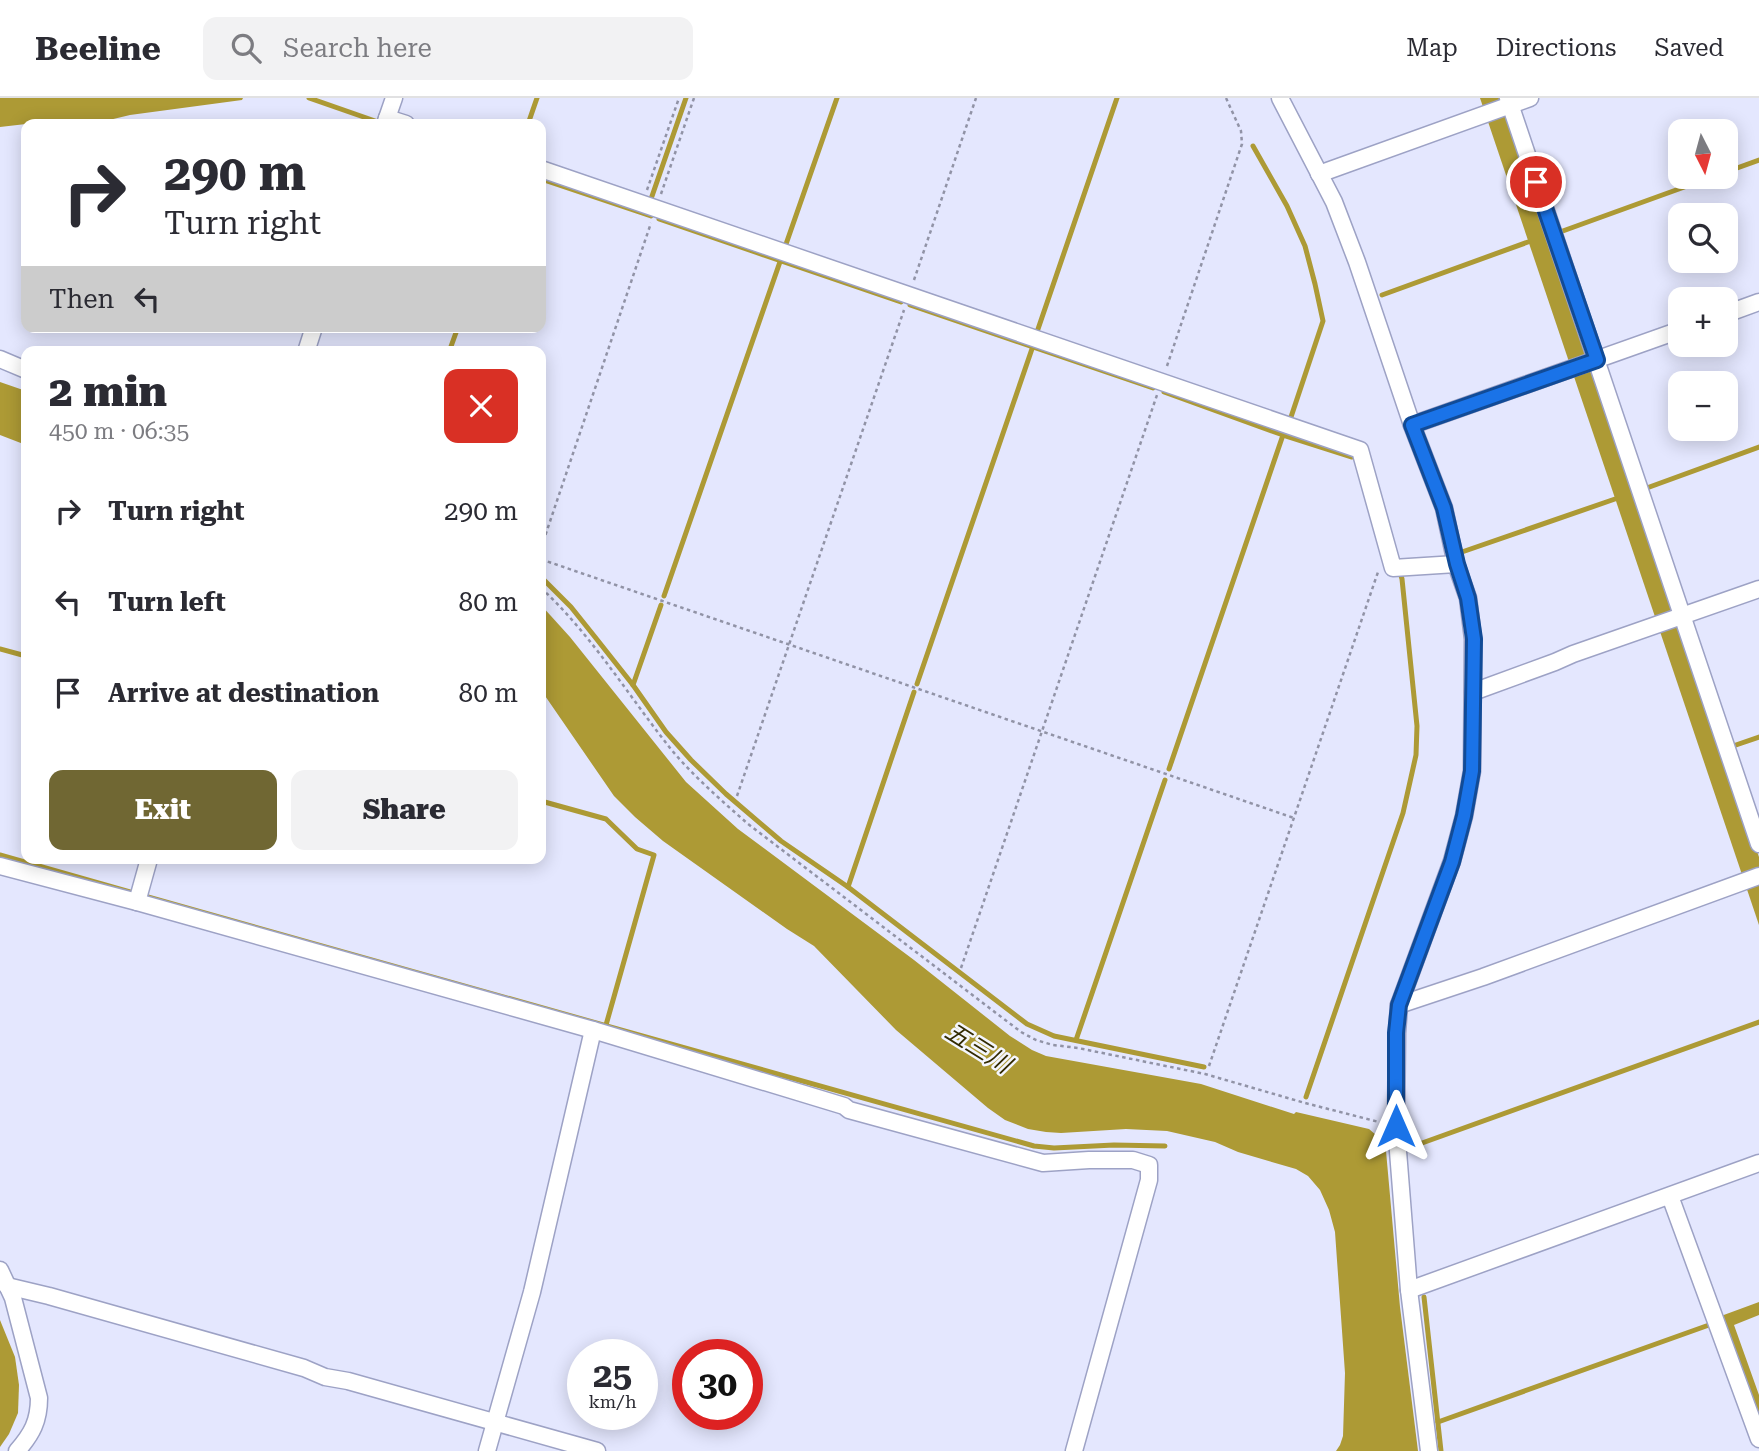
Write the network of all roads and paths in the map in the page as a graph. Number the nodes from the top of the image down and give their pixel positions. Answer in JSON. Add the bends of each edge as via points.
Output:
{"nodes":[{"id":1,"x":394,"y":98,"type":"edge"},
{"id":2,"x":679,"y":98,"type":"edge"},
{"id":3,"x":694,"y":98,"type":"edge"},
{"id":4,"x":976,"y":98,"type":"edge"},
{"id":5,"x":1226,"y":98,"type":"edge"},
{"id":6,"x":1280,"y":98,"type":"edge"},
{"id":7,"x":1530,"y":98,"type":"edge"},
{"id":8,"x":1509,"y":102,"type":"edge"},
{"id":9,"x":387,"y":119,"type":"edge"},
{"id":10,"x":546,"y":171,"type":"edge"},
{"id":11,"x":1320,"y":174,"type":"junction"},
{"id":12,"x":650,"y":205,"type":"junction"},
{"id":13,"x":909,"y":295,"type":"junction"},
{"id":14,"x":1759,"y":302,"type":"edge"},
{"id":15,"x":1738,"y":310,"type":"edge"},
{"id":16,"x":1668,"y":334,"type":"edge"},
{"id":17,"x":0,"y":359,"type":"edge"},
{"id":18,"x":1597,"y":360,"type":"junction"},
{"id":19,"x":21,"y":368,"type":"edge"},
{"id":20,"x":1162,"y":382,"type":"junction"},
{"id":21,"x":1412,"y":425,"type":"junction"},
{"id":22,"x":546,"y":532,"type":"edge"},
{"id":23,"x":546,"y":561,"type":"edge"},
{"id":24,"x":1457,"y":564,"type":"junction"},
{"id":25,"x":1393,"y":568,"type":"junction"},
{"id":26,"x":1759,"y":589,"type":"edge"},
{"id":27,"x":546,"y":594,"type":"edge"},
{"id":28,"x":1682,"y":617,"type":"junction"},
{"id":29,"x":789,"y":645,"type":"junction"},
{"id":30,"x":1473,"y":692,"type":"junction"},
{"id":31,"x":1042,"y":731,"type":"junction"},
{"id":32,"x":737,"y":796,"type":"dead end"},
{"id":33,"x":1294,"y":818,"type":"junction"},
{"id":34,"x":1759,"y":844,"type":"edge"},
{"id":35,"x":148,"y":864,"type":"edge"},
{"id":36,"x":0,"y":866,"type":"edge"},
{"id":37,"x":1759,"y":876,"type":"edge"},
{"id":38,"x":137,"y":902,"type":"junction"},
{"id":39,"x":961,"y":968,"type":"dead end"},
{"id":40,"x":1399,"y":1005,"type":"junction"},
{"id":41,"x":593,"y":1030,"type":"junction"},
{"id":42,"x":1209,"y":1066,"type":"dead end"},
{"id":43,"x":1396,"y":1126,"type":"junction"},
{"id":44,"x":1759,"y":1163,"type":"edge"},
{"id":45,"x":1670,"y":1196,"type":"junction"},
{"id":46,"x":0,"y":1270,"type":"edge"},
{"id":47,"x":7,"y":1286,"type":"junction"},
{"id":48,"x":1409,"y":1290,"type":"junction"},
{"id":49,"x":495,"y":1423,"type":"junction"},
{"id":50,"x":1759,"y":1440,"type":"edge"},
{"id":51,"x":17,"y":1451,"type":"edge"},
{"id":52,"x":487,"y":1451,"type":"edge"},
{"id":53,"x":597,"y":1451,"type":"edge"},
{"id":54,"x":1074,"y":1451,"type":"edge"},
{"id":55,"x":1429,"y":1451,"type":"edge"}],
"edges":[{"from":1,"to":9,"type":"street"},
{"from":2,"to":12,"type":"path"},
{"from":3,"to":12,"type":"path"},
{"from":4,"to":13,"type":"path"},
{"from":5,"to":20,"type":"path","via":[[1242,144]]},
{"from":6,"to":11,"type":"street"},
{"from":7,"to":8,"type":"street"},
{"from":8,"to":11,"type":"street"},
{"from":8,"to":18,"type":"street"},
{"from":10,"to":12,"type":"street"},
{"from":11,"to":21,"type":"street","via":[[1357,262]]},
{"from":12,"to":13,"type":"street"},
{"from":12,"to":22,"type":"path"},
{"from":13,"to":20,"type":"street"},
{"from":13,"to":29,"type":"path"},
{"from":14,"to":15,"type":"street"},
{"from":16,"to":18,"type":"street"},
{"from":17,"to":19,"type":"street"},
{"from":18,"to":21,"type":"street"},
{"from":18,"to":28,"type":"street"},
{"from":20,"to":25,"type":"street","via":[[1360,450]]},
{"from":20,"to":31,"type":"path"},
{"from":21,"to":24,"type":"street","via":[[1444,508]]},
{"from":23,"to":29,"type":"path"},
{"from":24,"to":25,"type":"street"},
{"from":24,"to":30,"type":"street","via":[[1474,639]]},
{"from":25,"to":33,"type":"path","via":[[1379,569]]},
{"from":26,"to":28,"type":"street"},
{"from":27,"to":43,"type":"path","via":[[709,789],[748,824],[1021,1032],[1053,1045],[1205,1074]]},
{"from":28,"to":30,"type":"street"},
{"from":28,"to":34,"type":"street"},
{"from":29,"to":31,"type":"path"},
{"from":29,"to":32,"type":"path"},
{"from":30,"to":40,"type":"street","via":[[1472,771],[1464,816],[1452,862]]},
{"from":31,"to":33,"type":"path"},
{"from":31,"to":39,"type":"path"},
{"from":33,"to":42,"type":"path"},
{"from":35,"to":38,"type":"street"},
{"from":36,"to":38,"type":"street"},
{"from":37,"to":40,"type":"street"},
{"from":38,"to":41,"type":"street"},
{"from":40,"to":43,"type":"street"},
{"from":41,"to":49,"type":"street","via":[[532,1292]]},
{"from":41,"to":54,"type":"street","via":[[849,1110],[1043,1163],[1133,1160],[1149,1165],[1149,1180]]},
{"from":43,"to":48,"type":"street"},
{"from":44,"to":45,"type":"street"},
{"from":45,"to":48,"type":"street"},
{"from":45,"to":50,"type":"street"},
{"from":46,"to":47,"type":"street"},
{"from":47,"to":49,"type":"street"},
{"from":47,"to":51,"type":"street","via":[[39,1398],[30,1436]]},
{"from":48,"to":55,"type":"street"},
{"from":49,"to":52,"type":"street"},
{"from":49,"to":53,"type":"street"}]}
